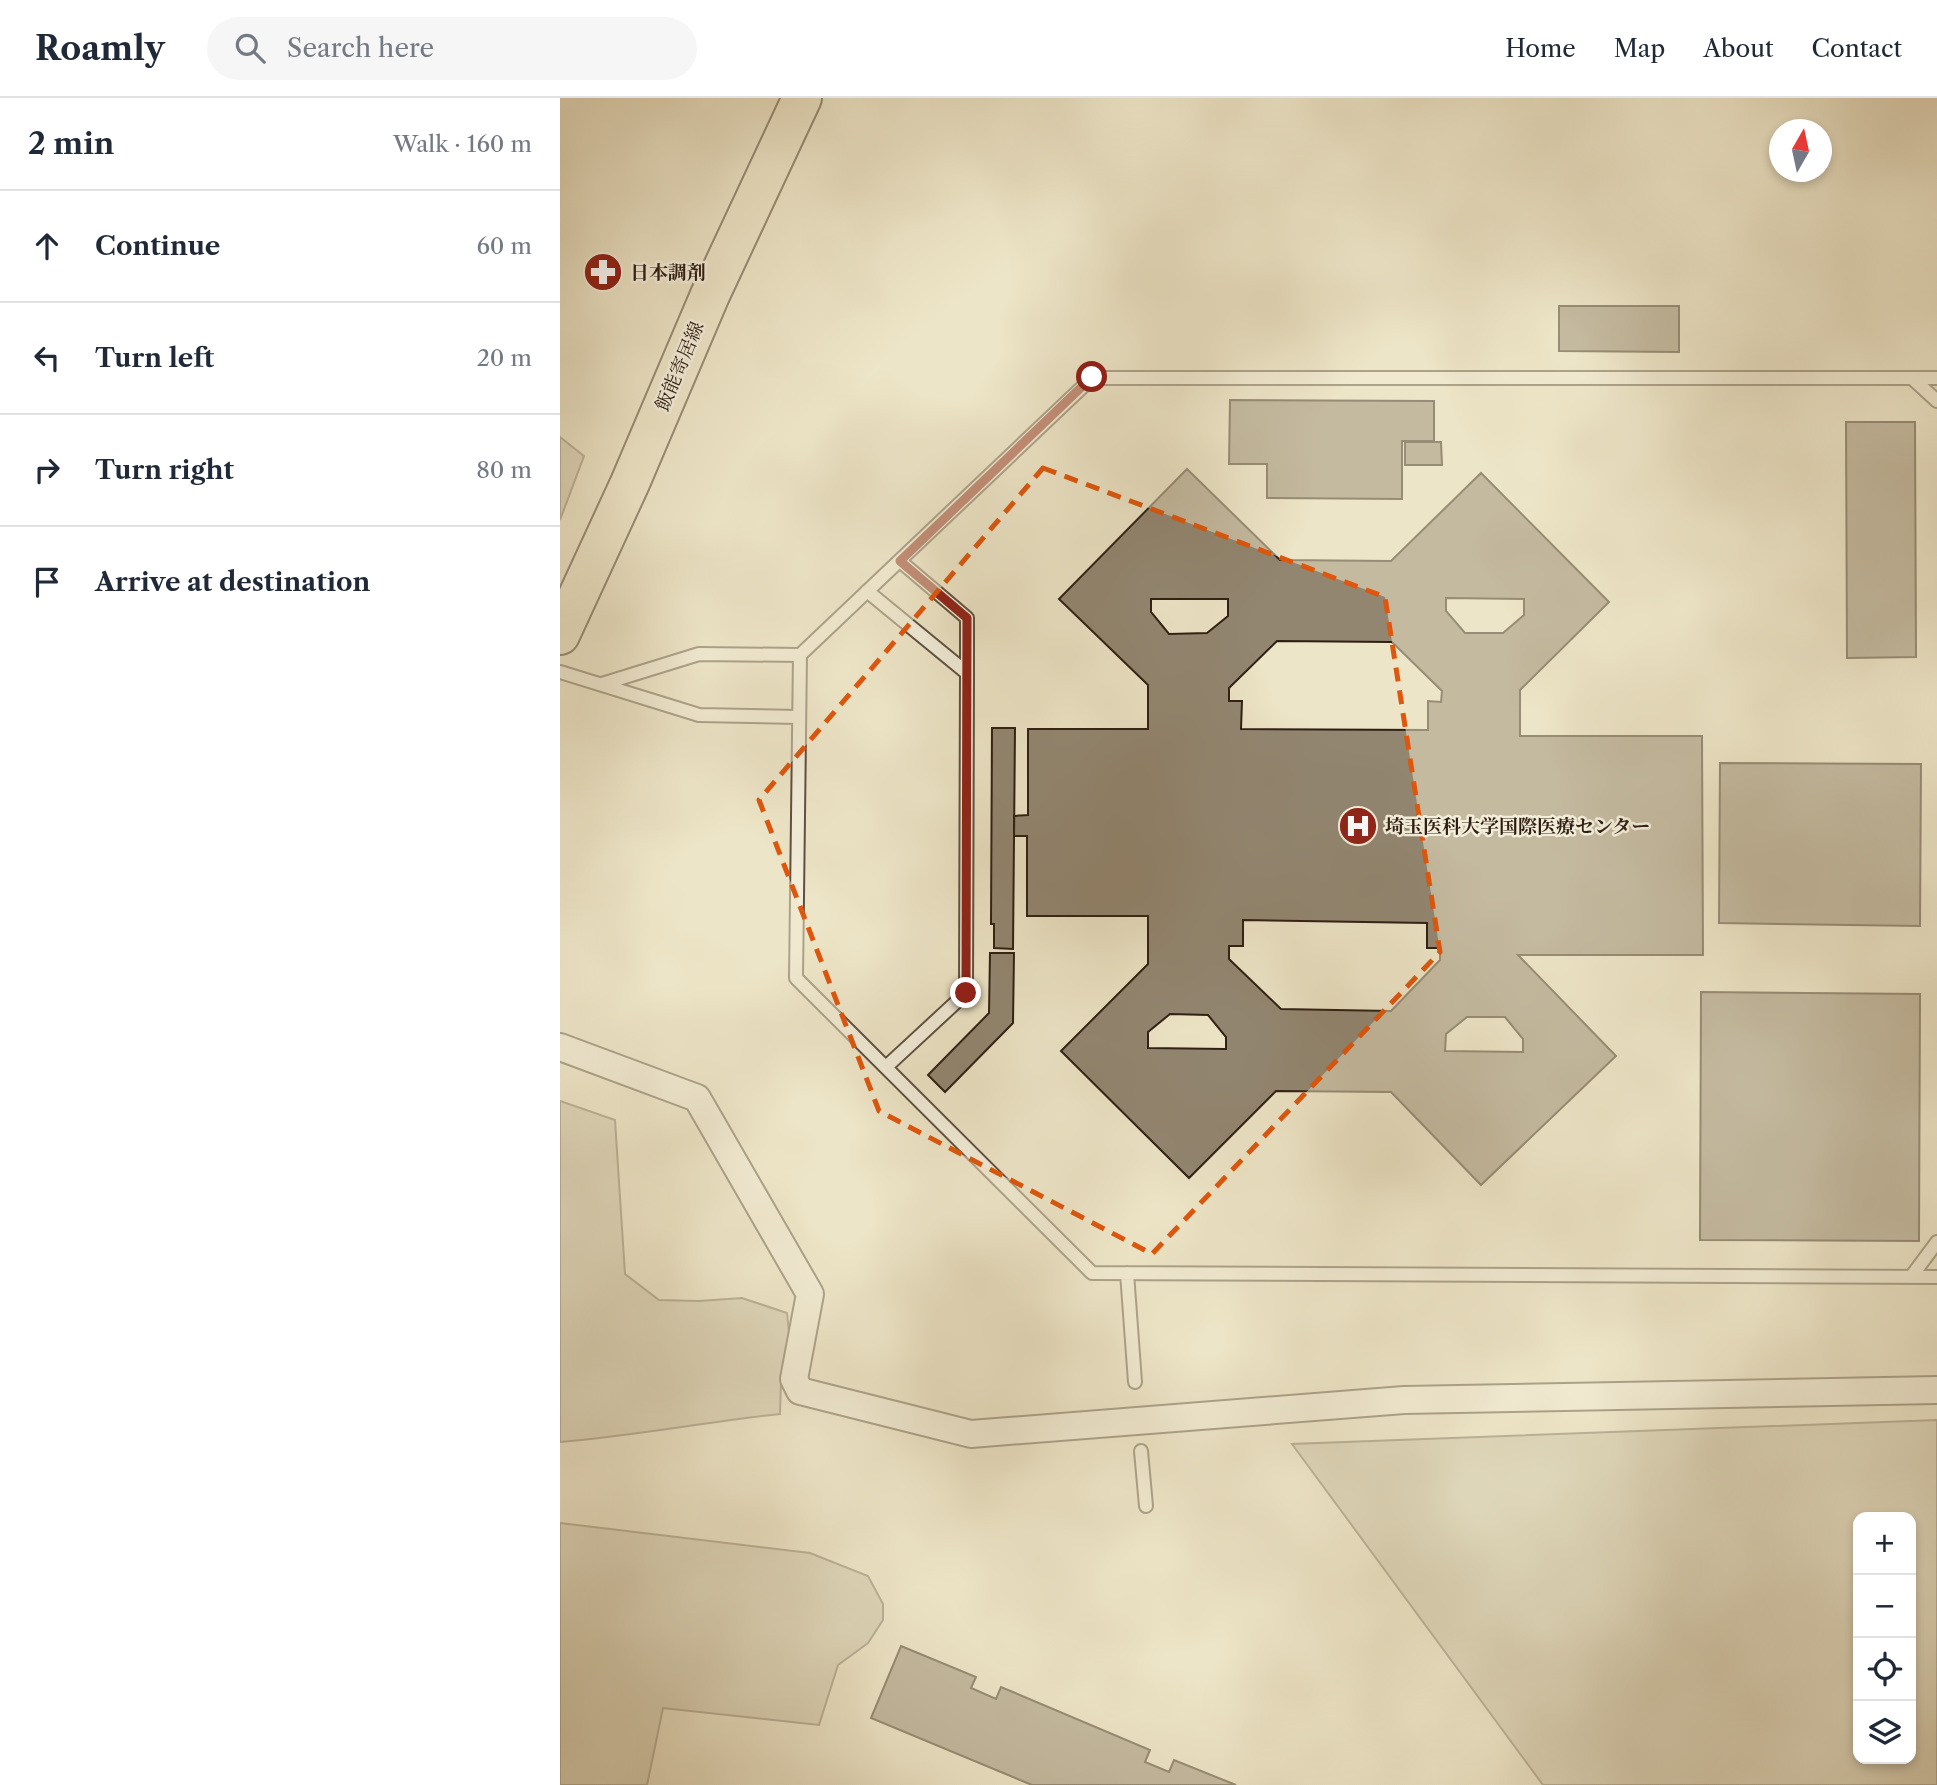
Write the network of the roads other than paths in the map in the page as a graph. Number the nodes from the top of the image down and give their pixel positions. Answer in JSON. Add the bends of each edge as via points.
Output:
{"nodes":[{"id":1,"x":802,"y":98,"type":"edge"},
{"id":2,"x":1912,"y":378,"type":"junction"},
{"id":3,"x":1937,"y":378,"type":"edge"},
{"id":4,"x":1937,"y":401,"type":"edge"},
{"id":5,"x":900,"y":561,"type":"junction"},
{"id":6,"x":867,"y":591,"type":"junction"},
{"id":7,"x":560,"y":635,"type":"edge"},
{"id":8,"x":800,"y":655,"type":"junction"},
{"id":9,"x":560,"y":672,"type":"edge"},
{"id":10,"x":967,"y":673,"type":"junction"},
{"id":11,"x":601,"y":685,"type":"junction"},
{"id":12,"x":798,"y":717,"type":"junction"},
{"id":13,"x":560,"y":1047,"type":"edge"},
{"id":14,"x":886,"y":1067,"type":"junction"},
{"id":15,"x":1937,"y":1242,"type":"edge"},
{"id":16,"x":1127,"y":1273,"type":"junction"},
{"id":17,"x":1912,"y":1277,"type":"junction"},
{"id":18,"x":1937,"y":1277,"type":"edge"},
{"id":19,"x":1135,"y":1382,"type":"dead end"},
{"id":20,"x":1937,"y":1390,"type":"edge"},
{"id":21,"x":1141,"y":1451,"type":"dead end"},
{"id":22,"x":1146,"y":1506,"type":"dead end"}],
"edges":[{"from":1,"to":7,"type":"main road","name":"飯能寄居線"},
{"from":2,"to":3,"type":"lane"},
{"from":2,"to":4,"type":"lane"},
{"from":2,"to":5,"type":"lane","via":[[1092,377]]},
{"from":5,"to":6,"type":"lane"},
{"from":5,"to":10,"type":"lane","via":[[967,618]]},
{"from":6,"to":8,"type":"lane"},
{"from":6,"to":10,"type":"lane"},
{"from":8,"to":11,"type":"lane","via":[[699,654]]},
{"from":8,"to":12,"type":"lane"},
{"from":9,"to":11,"type":"lane"},
{"from":10,"to":14,"type":"lane","via":[[966,993]]},
{"from":11,"to":12,"type":"lane","via":[[699,715]]},
{"from":12,"to":14,"type":"lane","via":[[796,978]]},
{"from":13,"to":20,"type":"street","via":[[697,1098],[810,1294],[794,1379],[800,1391],[971,1434],[1404,1400]]},
{"from":14,"to":16,"type":"lane","via":[[1092,1273]]},
{"from":15,"to":17,"type":"lane"},
{"from":16,"to":17,"type":"lane"},
{"from":16,"to":19,"type":"lane"},
{"from":17,"to":18,"type":"lane"},
{"from":21,"to":22,"type":"lane"}]}
